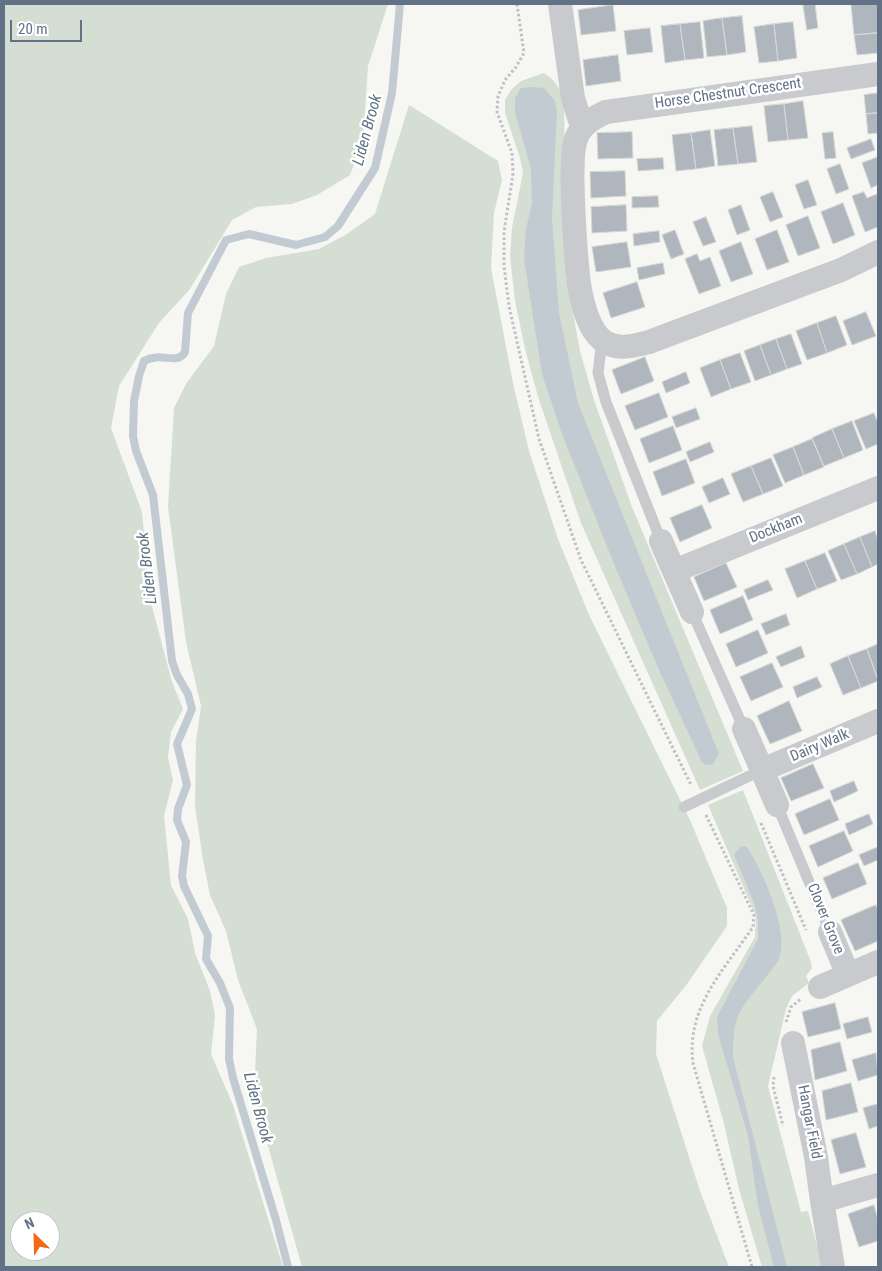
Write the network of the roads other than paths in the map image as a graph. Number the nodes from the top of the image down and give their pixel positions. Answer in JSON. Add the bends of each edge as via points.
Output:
{"nodes":[{"id":1,"x":560,"y":4,"type":"edge"},
{"id":2,"x":878,"y":74,"type":"edge"},
{"id":3,"x":582,"y":127,"type":"junction"},
{"id":4,"x":878,"y":252,"type":"edge"},
{"id":5,"x":602,"y":340,"type":"junction"},
{"id":6,"x":878,"y":488,"type":"edge"},
{"id":7,"x":661,"y":541,"type":"joint"},
{"id":8,"x":674,"y":571,"type":"junction"},
{"id":9,"x":692,"y":612,"type":"joint"},
{"id":10,"x":878,"y":721,"type":"edge"},
{"id":11,"x":744,"y":729,"type":"joint"},
{"id":12,"x":762,"y":770,"type":"junction"},
{"id":13,"x":684,"y":807,"type":"dead end"},
{"id":14,"x":768,"y":811,"type":"joint"},
{"id":15,"x":818,"y":934,"type":"joint"},
{"id":16,"x":878,"y":962,"type":"edge"},
{"id":17,"x":848,"y":975,"type":"junction"},
{"id":18,"x":820,"y":987,"type":"dead end"},
{"id":19,"x":793,"y":1043,"type":"dead end"},
{"id":20,"x":878,"y":1185,"type":"edge"},
{"id":21,"x":822,"y":1200,"type":"junction"},
{"id":22,"x":833,"y":1267,"type":"edge"}],
"edges":[{"from":1,"to":3,"type":"street","via":[[573,98]]},
{"from":2,"to":3,"type":"street","name":"Horse Chestnut Crescent","via":[[621,109],[593,118]]},
{"from":3,"to":5,"type":"street","via":[[574,149],[579,284],[590,324]]},
{"from":4,"to":5,"type":"street","via":[[841,270],[649,342],[630,347],[614,346]]},
{"from":5,"to":7,"type":"lane","via":[[598,373],[621,442]]},
{"from":6,"to":8,"type":"street","name":"Dockham"},
{"from":7,"to":8,"type":"street"},
{"from":8,"to":9,"type":"street"},
{"from":9,"to":11,"type":"lane"},
{"from":10,"to":12,"type":"street","name":"Dairy Walk"},
{"from":11,"to":12,"type":"street"},
{"from":12,"to":13,"type":"lane"},
{"from":12,"to":14,"type":"street"},
{"from":14,"to":15,"type":"lane","name":"Clover Grove","via":[[802,862]]},
{"from":15,"to":17,"type":"street","name":"Clover Grove"},
{"from":16,"to":17,"type":"street"},
{"from":17,"to":18,"type":"street"},
{"from":19,"to":21,"type":"street","name":"Hangar Field","via":[[815,1148]]},
{"from":20,"to":21,"type":"street"},
{"from":21,"to":22,"type":"street","name":"Hangar Field"}]}
